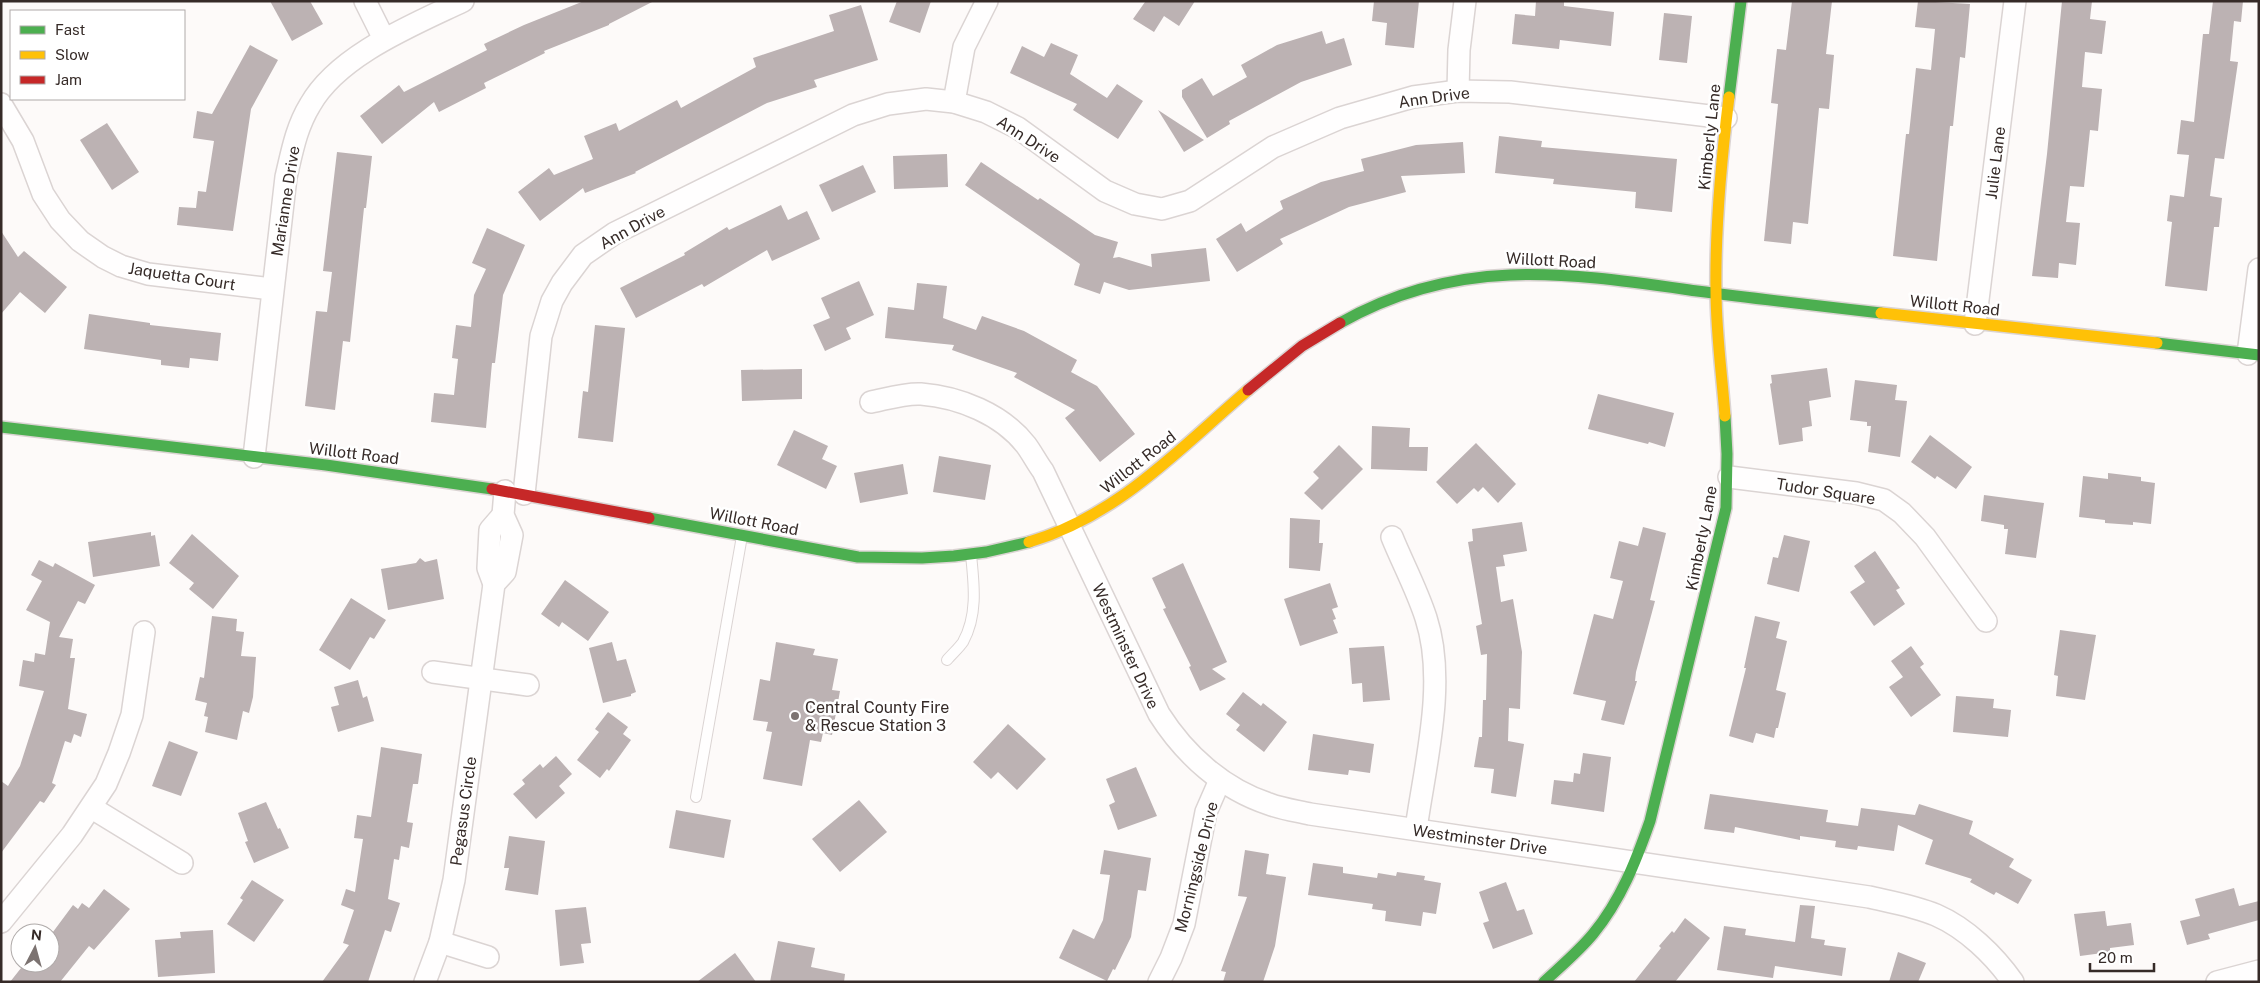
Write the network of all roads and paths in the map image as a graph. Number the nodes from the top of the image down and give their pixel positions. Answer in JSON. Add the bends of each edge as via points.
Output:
{"nodes":[{"id":1,"x":365,"y":1,"type":"edge"},
{"id":2,"x":463,"y":1,"type":"edge"},
{"id":3,"x":987,"y":1,"type":"edge"},
{"id":4,"x":1465,"y":1,"type":"edge"},
{"id":5,"x":1741,"y":1,"type":"edge"},
{"id":6,"x":2015,"y":1,"type":"edge"},
{"id":7,"x":384,"y":39,"type":"junction"},
{"id":8,"x":1458,"y":91,"type":"junction"},
{"id":9,"x":954,"y":102,"type":"junction"},
{"id":10,"x":1,"y":104,"type":"edge"},
{"id":11,"x":1726,"y":118,"type":"junction"},
{"id":12,"x":2259,"y":269,"type":"edge"},
{"id":13,"x":272,"y":289,"type":"junction"},
{"id":14,"x":1716,"y":293,"type":"junction"},
{"id":15,"x":1975,"y":324,"type":"junction"},
{"id":16,"x":2254,"y":355,"type":"edge"},
{"id":17,"x":871,"y":402,"type":"dead end"},
{"id":18,"x":1,"y":427,"type":"edge"},
{"id":19,"x":254,"y":457,"type":"junction"},
{"id":20,"x":1729,"y":478,"type":"junction"},
{"id":21,"x":514,"y":493,"type":"junction"},
{"id":22,"x":1068,"y":528,"type":"junction"},
{"id":23,"x":742,"y":535,"type":"junction"},
{"id":24,"x":1392,"y":537,"type":"dead end"},
{"id":25,"x":971,"y":554,"type":"junction"},
{"id":26,"x":1986,"y":621,"type":"dead end"},
{"id":27,"x":144,"y":632,"type":"dead end"},
{"id":28,"x":948,"y":660,"type":"dead end"},
{"id":29,"x":433,"y":672,"type":"dead end"},
{"id":30,"x":481,"y":679,"type":"junction"},
{"id":31,"x":528,"y":685,"type":"dead end"},
{"id":32,"x":1220,"y":780,"type":"junction"},
{"id":33,"x":696,"y":797,"type":"dead end"},
{"id":34,"x":92,"y":808,"type":"junction"},
{"id":35,"x":1416,"y":829,"type":"junction"},
{"id":36,"x":1636,"y":862,"type":"junction"},
{"id":37,"x":182,"y":863,"type":"dead end"},
{"id":38,"x":1,"y":922,"type":"edge"},
{"id":39,"x":440,"y":942,"type":"junction"},
{"id":40,"x":488,"y":957,"type":"dead end"},
{"id":41,"x":2259,"y":971,"type":"edge"},
{"id":42,"x":425,"y":982,"type":"edge"},
{"id":43,"x":1159,"y":982,"type":"edge"},
{"id":44,"x":1544,"y":982,"type":"edge"},
{"id":45,"x":2013,"y":982,"type":"edge"},
{"id":46,"x":2216,"y":982,"type":"edge"}],
"edges":[{"from":1,"to":7,"type":"street"},
{"from":2,"to":7,"type":"street","name":"Marianne Drive"},
{"from":3,"to":9,"type":"street","via":[[964,47]]},
{"from":4,"to":8,"type":"street"},
{"from":5,"to":11,"type":"main road","name":"Kimberly Lane"},
{"from":6,"to":15,"type":"street","name":"Julie Lane"},
{"from":7,"to":13,"type":"street","name":"Marianne Drive","via":[[325,85],[310,104],[296,133],[286,177]]},
{"from":8,"to":9,"type":"street","name":"Ann Drive","via":[[1413,97],[1340,118],[1273,147],[1190,201],[1162,208],[1135,204],[1105,191],[1018,128],[986,112]]},
{"from":8,"to":11,"type":"street","name":"Ann Drive","via":[[1556,96]]},
{"from":9,"to":21,"type":"street","name":"Ann Drive","via":[[926,99],[888,104],[853,115],[615,233],[582,255],[552,301],[541,336]]},
{"from":10,"to":13,"type":"street","name":"Jaquetta Court","via":[[23,141],[43,194],[60,220],[80,241],[103,257],[148,274]]},
{"from":11,"to":14,"type":"main road","name":"Kimberly Lane","via":[[1716,229]]},
{"from":12,"to":16,"type":"street"},
{"from":13,"to":19,"type":"street","name":"Marianne Drive"},
{"from":14,"to":15,"type":"main road","name":"Willott Road"},
{"from":14,"to":20,"type":"main road","name":"Kimberly Lane"},
{"from":14,"to":22,"type":"main road","name":"Willott Road","via":[[1592,277],[1513,272],[1446,281],[1387,299],[1340,322],[1284,359],[1152,475],[1102,511]]},
{"from":15,"to":16,"type":"main road","name":"Willott Road"},
{"from":17,"to":22,"type":"street","name":"Westminster Drive","via":[[919,394],[955,400],[986,412],[1026,445],[1043,472]]},
{"from":18,"to":19,"type":"main road","name":"Willott Road"},
{"from":19,"to":21,"type":"main road","name":"Willott Road"},
{"from":20,"to":26,"type":"street","name":"Tudor Square","via":[[1856,493],[1884,500],[1925,537]]},
{"from":20,"to":36,"type":"main road","name":"Kimberly Lane","via":[[1726,508],[1707,592],[1650,822]]},
{"from":21,"to":23,"type":"main road","name":"Willott Road"},
{"from":21,"to":30,"type":"street","name":"Pegasus Circle","via":[[503,516],[512,535],[505,572],[494,584]]},
{"from":22,"to":25,"type":"main road","name":"Willott Road","via":[[1001,549]]},
{"from":22,"to":32,"type":"street","name":"Westminster Drive","via":[[1159,714],[1173,736]]},
{"from":23,"to":25,"type":"main road","name":"Willott Road","via":[[858,557],[902,560]]},
{"from":23,"to":33,"type":"lane"},
{"from":24,"to":35,"type":"street","via":[[1426,619],[1434,659],[1435,690]]},
{"from":25,"to":28,"type":"lane","via":[[974,586],[970,623],[963,642]]},
{"from":27,"to":34,"type":"street","via":[[132,715],[113,769]]},
{"from":29,"to":30,"type":"street"},
{"from":30,"to":31,"type":"street"},
{"from":30,"to":39,"type":"street","name":"Pegasus Circle","via":[[454,880]]},
{"from":32,"to":35,"type":"street","name":"Westminster Drive","via":[[1270,805]]},
{"from":32,"to":43,"type":"street","name":"Morningside Drive","via":[[1206,812],[1184,924]]},
{"from":34,"to":37,"type":"street"},
{"from":34,"to":38,"type":"street"},
{"from":35,"to":36,"type":"street","name":"Westminster Drive"},
{"from":36,"to":44,"type":"main road","name":"Kimberly Lane","via":[[1620,894],[1594,933]]},
{"from":36,"to":45,"type":"street","name":"Westminster Drive","via":[[1908,906],[1936,915],[1961,930],[1980,945]]},
{"from":39,"to":40,"type":"street"},
{"from":39,"to":42,"type":"street","name":"Pegasus Circle"},
{"from":41,"to":46,"type":"street"}]}
